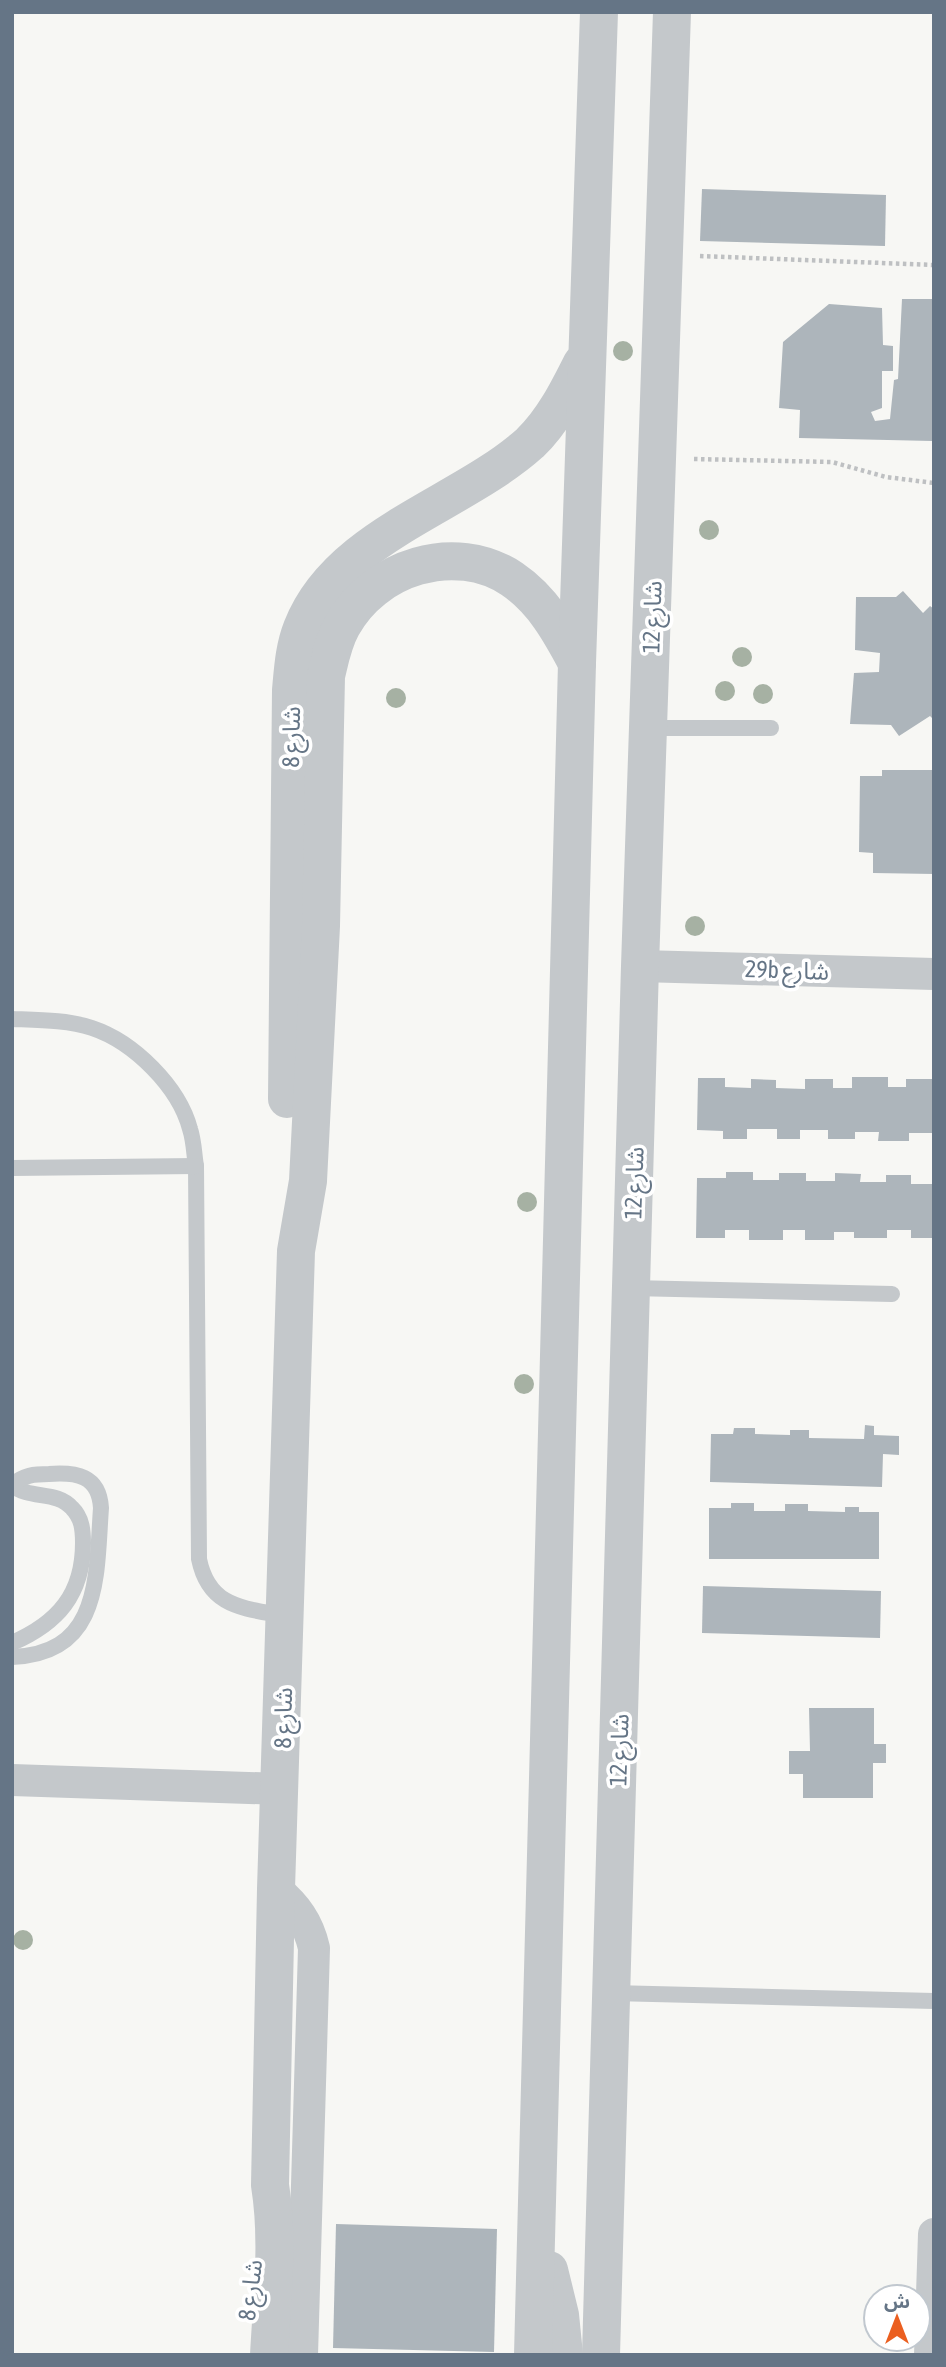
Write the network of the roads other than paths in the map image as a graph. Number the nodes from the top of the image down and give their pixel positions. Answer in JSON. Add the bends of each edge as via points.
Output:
{"nodes":[{"id":1,"x":599,"y":12,"type":"edge"},
{"id":2,"x":672,"y":12,"type":"edge"},
{"id":3,"x":586,"y":353,"type":"junction"},
{"id":4,"x":577,"y":663,"type":"junction"},
{"id":5,"x":648,"y":728,"type":"junction"},
{"id":6,"x":771,"y":728,"type":"dead end"},
{"id":7,"x":640,"y":966,"type":"junction"},
{"id":8,"x":934,"y":974,"type":"edge"},
{"id":9,"x":12,"y":1019,"type":"edge"},
{"id":10,"x":197,"y":1166,"type":"junction"},
{"id":11,"x":12,"y":1168,"type":"edge"},
{"id":12,"x":296,"y":1251,"type":"junction"},
{"id":13,"x":631,"y":1288,"type":"junction"},
{"id":14,"x":892,"y":1294,"type":"dead end"},
{"id":15,"x":12,"y":1485,"type":"edge"},
{"id":16,"x":285,"y":1616,"type":"junction"},
{"id":17,"x":12,"y":1643,"type":"edge"},
{"id":18,"x":12,"y":1657,"type":"edge"},
{"id":19,"x":12,"y":1780,"type":"edge"},
{"id":20,"x":281,"y":1789,"type":"junction"},
{"id":21,"x":276,"y":1889,"type":"junction"},
{"id":22,"x":612,"y":1993,"type":"junction"},
{"id":23,"x":934,"y":2000,"type":"edge"},
{"id":24,"x":270,"y":2185,"type":"junction"},
{"id":25,"x":934,"y":2234,"type":"edge"},
{"id":26,"x":537,"y":2235,"type":"junction"},
{"id":27,"x":242,"y":2355,"type":"edge"},
{"id":28,"x":269,"y":2355,"type":"edge"},
{"id":29,"x":302,"y":2355,"type":"edge"},
{"id":30,"x":533,"y":2355,"type":"edge"},
{"id":31,"x":564,"y":2355,"type":"edge"},
{"id":32,"x":601,"y":2355,"type":"edge"},
{"id":33,"x":930,"y":2355,"type":"edge"}],
"edges":[{"from":1,"to":3,"type":"street"},
{"from":2,"to":5,"type":"street","name":"شارع 12"},
{"from":3,"to":4,"type":"street"},
{"from":3,"to":12,"type":"street","name":"شارع 8","via":[[553,415],[531,441],[502,465],[355,556],[332,578],[302,628],[291,690],[286,1154],[287,1202]]},
{"from":4,"to":12,"type":"street","name":"شارع 8","via":[[535,597],[511,578],[484,566],[455,561],[401,571],[376,586],[342,626],[326,676],[321,926],[308,1181]]},
{"from":4,"to":26,"type":"street"},
{"from":5,"to":6,"type":"lane"},
{"from":5,"to":7,"type":"street","name":"شارع 12"},
{"from":7,"to":8,"type":"street","name":"29b شارع"},
{"from":7,"to":13,"type":"street","name":"شارع 12"},
{"from":9,"to":10,"type":"lane","via":[[93,1028],[135,1050],[169,1084],[190,1127]]},
{"from":10,"to":11,"type":"lane"},
{"from":10,"to":16,"type":"lane","via":[[199,1559],[207,1584],[227,1602]]},
{"from":12,"to":16,"type":"street","name":"شارع 8"},
{"from":13,"to":14,"type":"lane"},
{"from":13,"to":22,"type":"street","name":"شارع 12"},
{"from":15,"to":17,"type":"lane","via":[[72,1507],[82,1526],[83,1563],[59,1613],[46,1626]]},
{"from":15,"to":18,"type":"lane","via":[[31,1475],[75,1474],[92,1483],[101,1508],[95,1590],[80,1625],[51,1650]]},
{"from":16,"to":20,"type":"street","name":"شارع 8"},
{"from":19,"to":20,"type":"street"},
{"from":20,"to":21,"type":"street","name":"شارع 8"},
{"from":21,"to":24,"type":"street","name":"شارع 8"},
{"from":21,"to":29,"type":"street","via":[[301,1915],[314,1948]]},
{"from":22,"to":23,"type":"lane"},
{"from":22,"to":32,"type":"street","name":"شارع 12"},
{"from":24,"to":27,"type":"street","name":"شارع 8","via":[[258,2222]]},
{"from":24,"to":28,"type":"street","name":"شارع 8","via":[[275,2240]]},
{"from":25,"to":33,"type":"street"},
{"from":26,"to":30,"type":"street"},
{"from":26,"to":31,"type":"street","via":[[554,2288]]}]}
